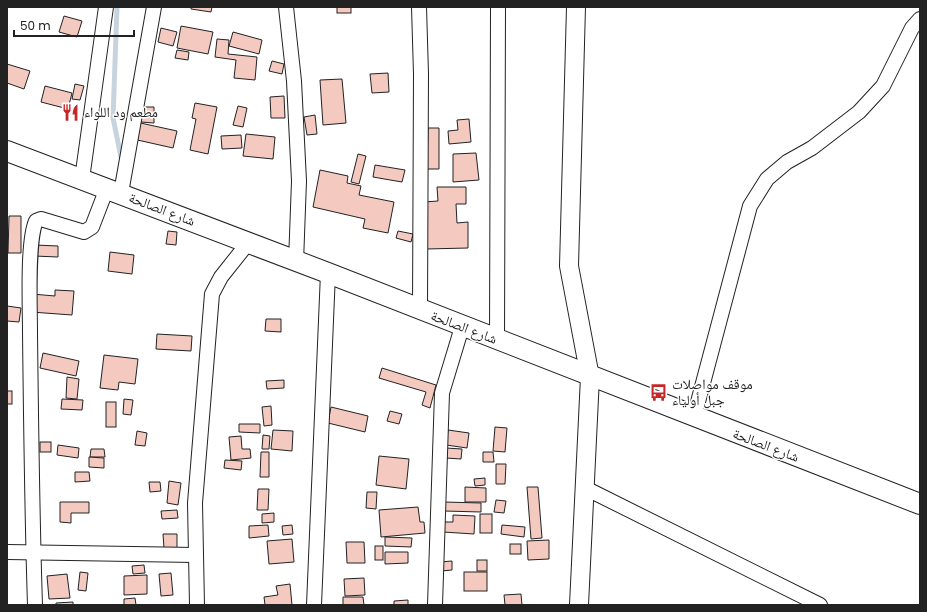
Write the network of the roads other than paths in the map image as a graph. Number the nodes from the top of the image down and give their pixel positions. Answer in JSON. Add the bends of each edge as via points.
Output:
{"nodes":[{"id":1,"x":106,"y":7,"type":"edge"},
{"id":2,"x":154,"y":7,"type":"edge"},
{"id":3,"x":286,"y":7,"type":"edge"},
{"id":4,"x":419,"y":7,"type":"edge"},
{"id":5,"x":498,"y":7,"type":"edge"},
{"id":6,"x":576,"y":7,"type":"edge"},
{"id":7,"x":920,"y":19,"type":"edge"},
{"id":8,"x":7,"y":151,"type":"edge"},
{"id":9,"x":82,"y":179,"type":"junction"},
{"id":10,"x":114,"y":191,"type":"junction"},
{"id":11,"x":248,"y":242,"type":"junction"},
{"id":12,"x":296,"y":262,"type":"junction"},
{"id":13,"x":328,"y":273,"type":"junction"},
{"id":14,"x":420,"y":310,"type":"junction"},
{"id":15,"x":462,"y":326,"type":"junction"},
{"id":16,"x":497,"y":340,"type":"junction"},
{"id":17,"x":590,"y":377,"type":"junction"},
{"id":18,"x":694,"y":417,"type":"junction"},
{"id":19,"x":585,"y":488,"type":"junction"},
{"id":20,"x":920,"y":504,"type":"edge"},
{"id":21,"x":7,"y":552,"type":"edge"},
{"id":22,"x":32,"y":552,"type":"junction"},
{"id":23,"x":195,"y":555,"type":"junction"},
{"id":24,"x":35,"y":605,"type":"edge"},
{"id":25,"x":197,"y":605,"type":"edge"},
{"id":26,"x":314,"y":605,"type":"edge"},
{"id":27,"x":435,"y":605,"type":"edge"},
{"id":28,"x":579,"y":605,"type":"edge"},
{"id":29,"x":820,"y":605,"type":"edge"}],
"edges":[{"from":1,"to":9,"type":"street"},
{"from":2,"to":10,"type":"street"},
{"from":3,"to":12,"type":"street","via":[[294,81],[299,181]]},
{"from":4,"to":14,"type":"street"},
{"from":5,"to":16,"type":"street"},
{"from":6,"to":17,"type":"street","via":[[569,266]]},
{"from":7,"to":18,"type":"street","via":[[912,28],[883,86],[859,112],[767,179],[750,206]]},
{"from":8,"to":9,"type":"main road","name":"شارع الصالحة"},
{"from":9,"to":10,"type":"main road","name":"شارع الصالحة"},
{"from":10,"to":11,"type":"main road","name":"شارع الصالحة"},
{"from":10,"to":22,"type":"street","via":[[89,230],[84,232],[42,219],[34,225],[31,241],[30,310]]},
{"from":11,"to":12,"type":"main road","name":"شارع الصالحة"},
{"from":11,"to":23,"type":"street","via":[[212,294],[196,503]]},
{"from":12,"to":13,"type":"main road","name":"شارع الصالحة"},
{"from":13,"to":14,"type":"main road","name":"شارع الصالحة"},
{"from":13,"to":26,"type":"street"},
{"from":14,"to":15,"type":"main road","name":"شارع الصالحة"},
{"from":15,"to":16,"type":"main road","name":"شارع الصالحة"},
{"from":15,"to":27,"type":"street","via":[[442,393]]},
{"from":16,"to":17,"type":"main road","name":"شارع الصالحة"},
{"from":17,"to":18,"type":"main road","name":"شارع الصالحة"},
{"from":17,"to":19,"type":"street"},
{"from":18,"to":20,"type":"main road","name":"شارع الصالحة"},
{"from":19,"to":28,"type":"street"},
{"from":19,"to":29,"type":"street"},
{"from":21,"to":22,"type":"street"},
{"from":22,"to":23,"type":"street"},
{"from":22,"to":24,"type":"street"},
{"from":23,"to":25,"type":"street"}]}
